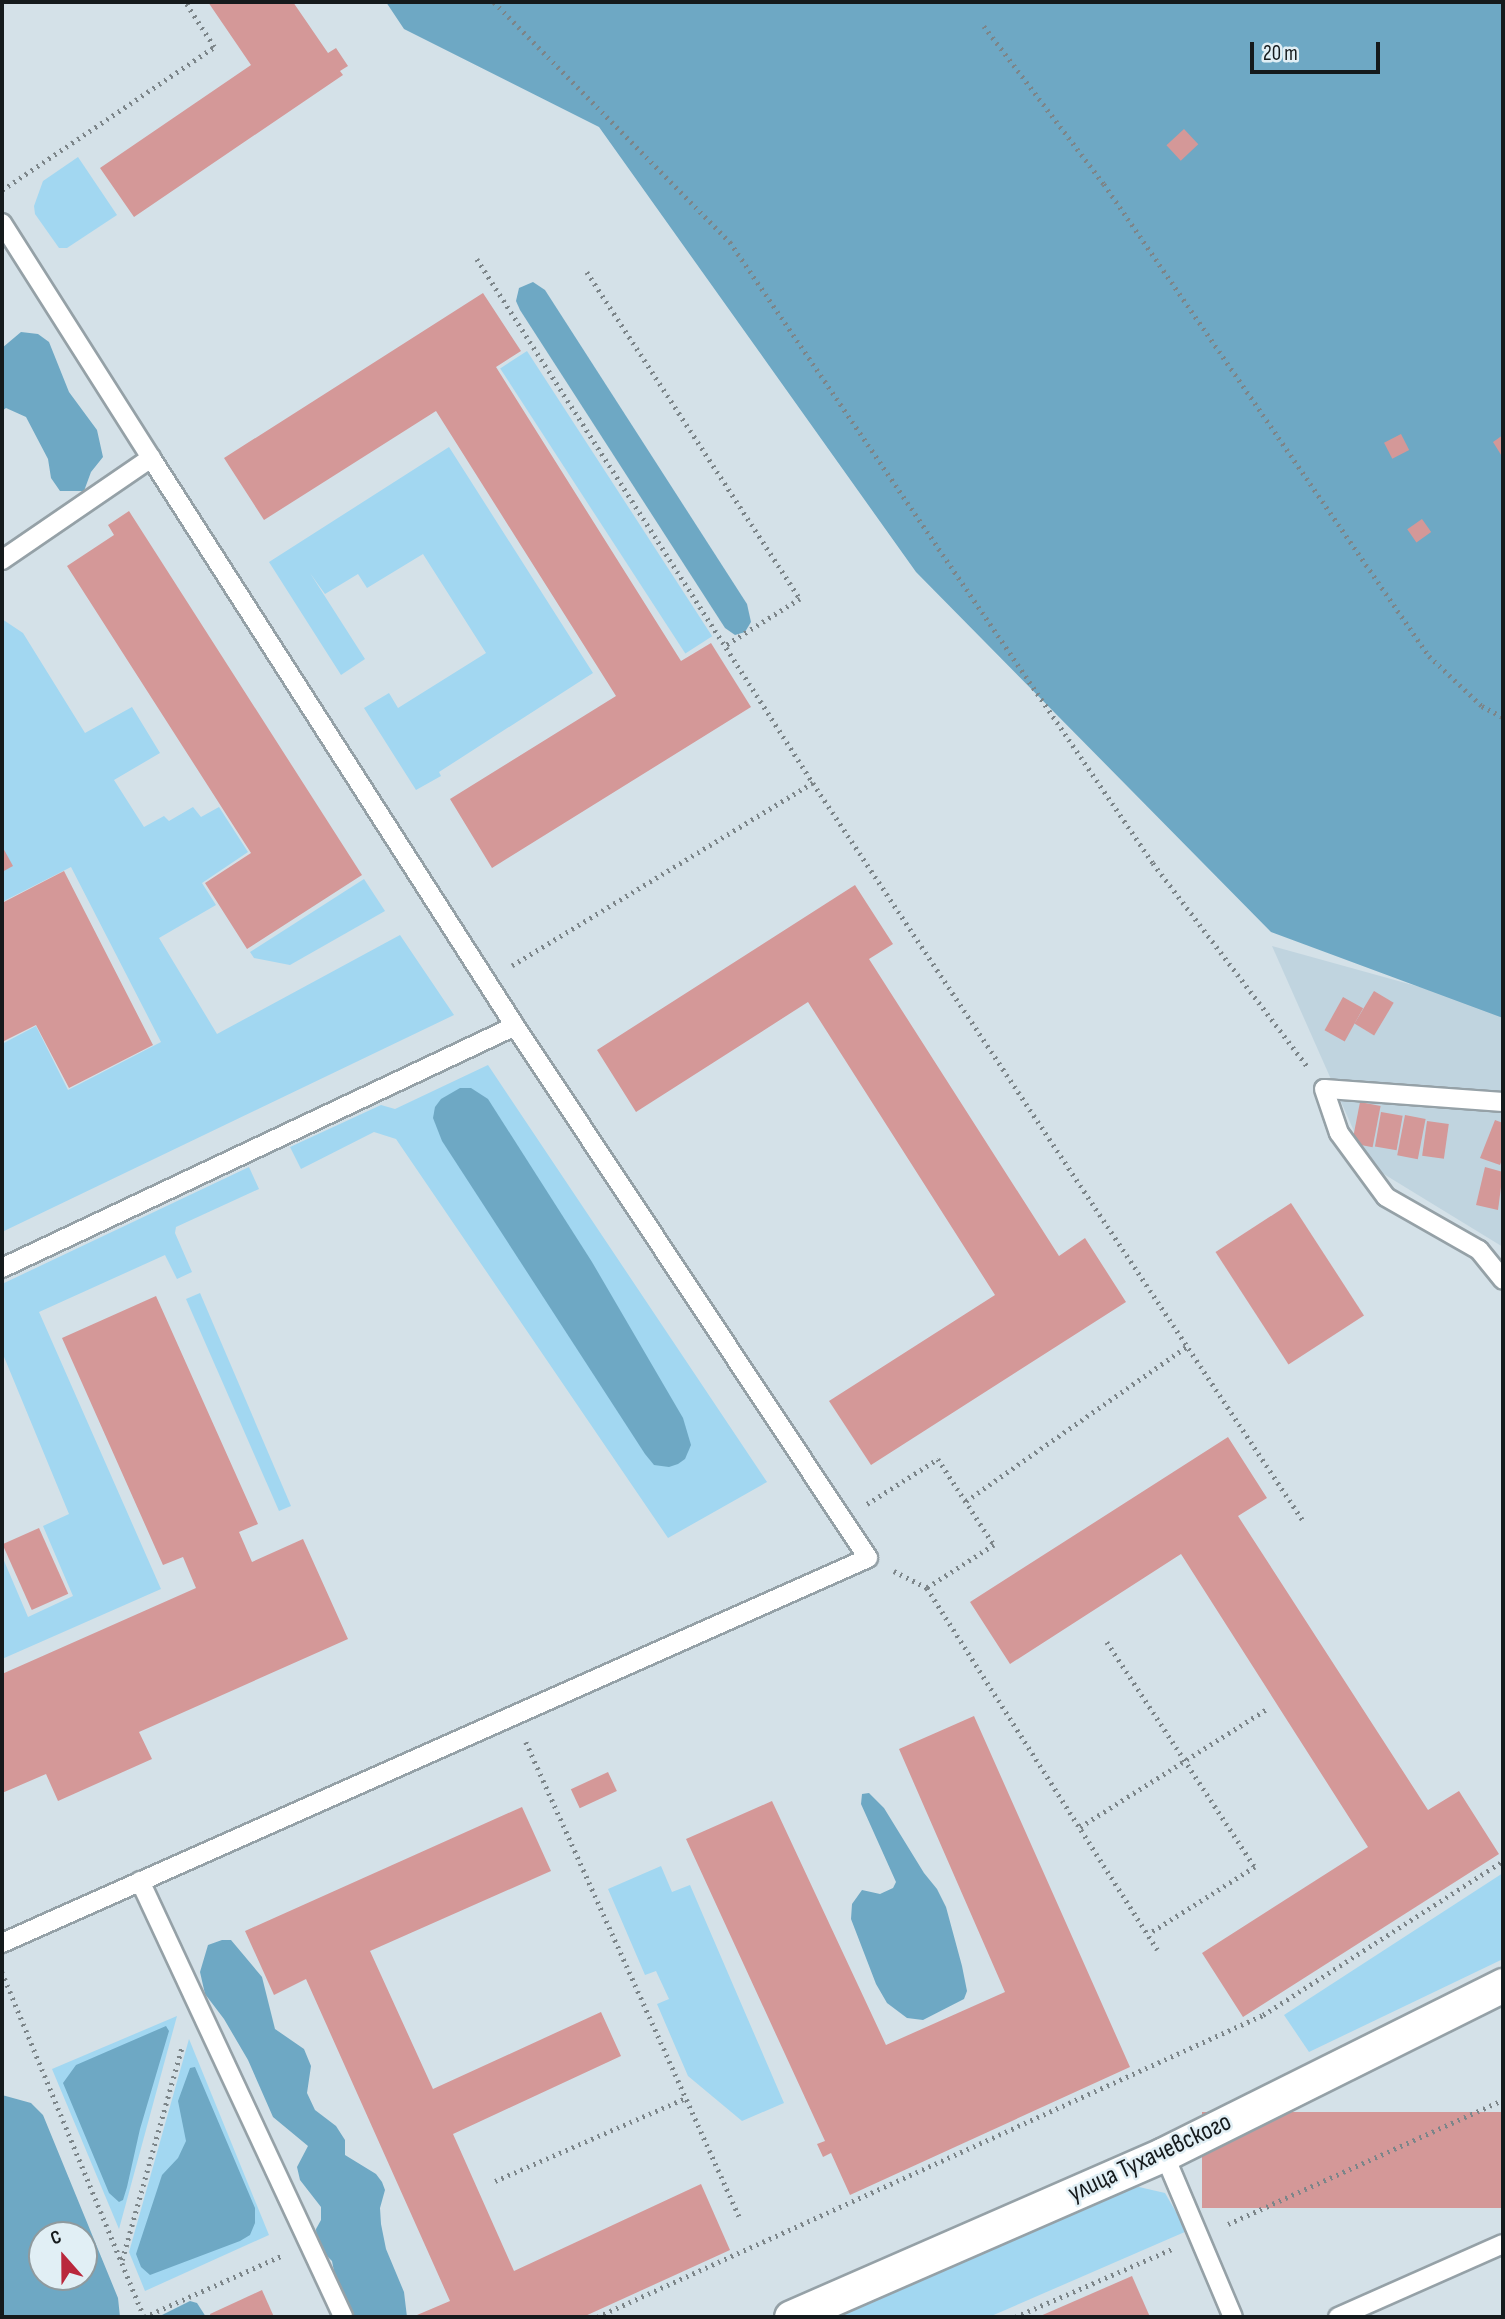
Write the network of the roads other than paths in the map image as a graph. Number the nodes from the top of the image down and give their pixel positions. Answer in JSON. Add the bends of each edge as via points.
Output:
{"nodes":[{"id":1,"x":2,"y":223,"type":"edge"},
{"id":2,"x":151,"y":458,"type":"junction"},
{"id":3,"x":2,"y":560,"type":"edge"},
{"id":4,"x":515,"y":1026,"type":"junction"},
{"id":5,"x":1503,"y":1102,"type":"edge"},
{"id":6,"x":2,"y":1268,"type":"edge"},
{"id":7,"x":1503,"y":1280,"type":"edge"},
{"id":8,"x":139,"y":1881,"type":"junction"},
{"id":9,"x":2,"y":1943,"type":"edge"},
{"id":10,"x":1503,"y":1985,"type":"edge"},
{"id":11,"x":1164,"y":2154,"type":"junction"},
{"id":12,"x":1503,"y":2244,"type":"edge"},
{"id":13,"x":343,"y":2317,"type":"edge"},
{"id":14,"x":791,"y":2317,"type":"edge"},
{"id":15,"x":1233,"y":2317,"type":"edge"},
{"id":16,"x":1338,"y":2317,"type":"edge"}],
"edges":[{"from":1,"to":2,"type":"lane"},
{"from":2,"to":3,"type":"lane"},
{"from":2,"to":4,"type":"lane"},
{"from":4,"to":6,"type":"lane"},
{"from":4,"to":8,"type":"lane","via":[[868,1558]]},
{"from":5,"to":7,"type":"lane","via":[[1324,1088],[1339,1133],[1386,1197],[1479,1250]]},
{"from":8,"to":9,"type":"lane"},
{"from":8,"to":13,"type":"lane"},
{"from":10,"to":11,"type":"street","name":"улица Тухачевского"},
{"from":11,"to":14,"type":"street","name":"улица Тухачевского"},
{"from":11,"to":15,"type":"lane"},
{"from":12,"to":16,"type":"lane"}]}
